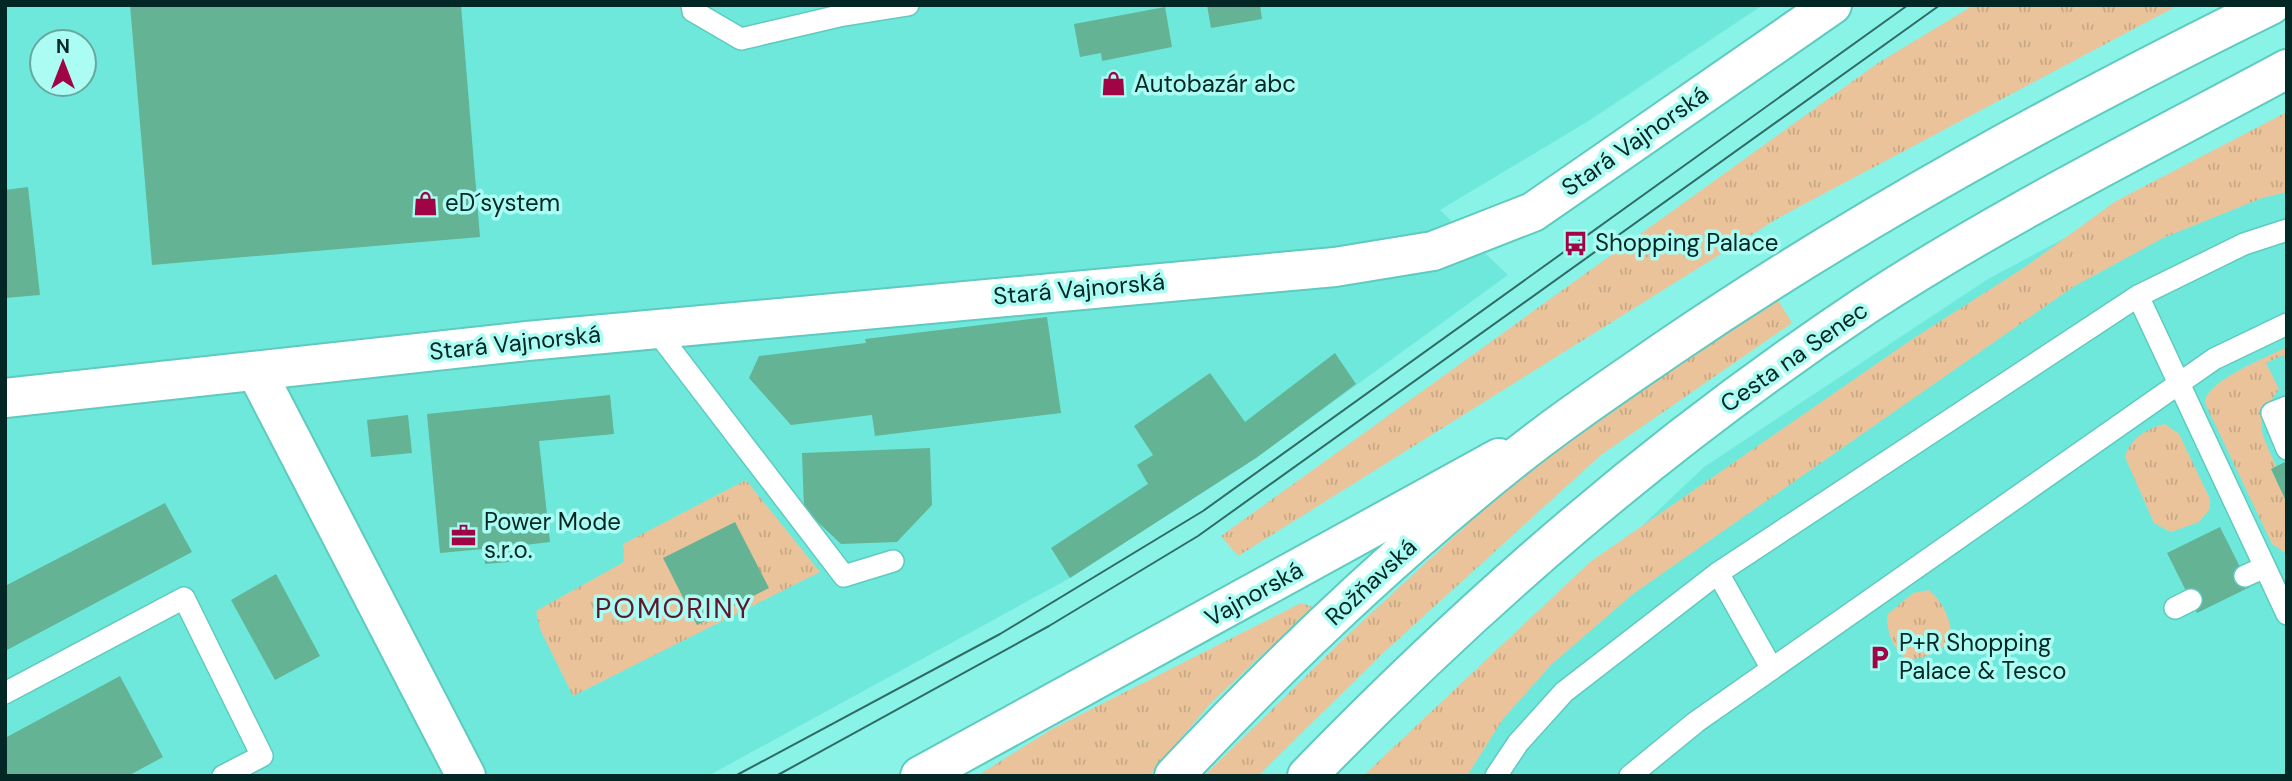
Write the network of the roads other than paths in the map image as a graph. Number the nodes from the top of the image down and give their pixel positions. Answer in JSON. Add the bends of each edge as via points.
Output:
{"nodes":[{"id":1,"x":908,"y":5,"type":"edge"},
{"id":2,"x":1832,"y":5,"type":"edge"},
{"id":3,"x":2271,"y":5,"type":"edge"},
{"id":4,"x":692,"y":8,"type":"edge"},
{"id":5,"x":842,"y":11,"type":"edge"},
{"id":6,"x":2287,"y":69,"type":"edge"},
{"id":7,"x":2287,"y":230,"type":"edge"},
{"id":8,"x":2138,"y":296,"type":"junction"},
{"id":9,"x":2287,"y":324,"type":"edge"},
{"id":10,"x":655,"y":329,"type":"junction"},
{"id":11,"x":256,"y":371,"type":"junction"},
{"id":12,"x":2180,"y":383,"type":"junction"},
{"id":13,"x":5,"y":398,"type":"edge"},
{"id":14,"x":1584,"y":406,"type":"junction"},
{"id":15,"x":2287,"y":407,"type":"edge"},
{"id":16,"x":2287,"y":449,"type":"edge"},
{"id":17,"x":892,"y":561,"type":"dead end"},
{"id":18,"x":1718,"y":573,"type":"junction"},
{"id":19,"x":2245,"y":576,"type":"dead end"},
{"id":20,"x":2274,"y":576,"type":"edge"},
{"id":21,"x":2287,"y":614,"type":"edge"},
{"id":22,"x":1772,"y":669,"type":"junction"},
{"id":23,"x":5,"y":693,"type":"edge"},
{"id":24,"x":223,"y":776,"type":"edge"},
{"id":25,"x":466,"y":776,"type":"edge"},
{"id":26,"x":920,"y":776,"type":"edge"},
{"id":27,"x":1174,"y":776,"type":"edge"},
{"id":28,"x":1307,"y":776,"type":"edge"},
{"id":29,"x":1496,"y":776,"type":"edge"},
{"id":30,"x":1630,"y":776,"type":"edge"}],
"edges":[{"from":1,"to":5,"type":"lane"},
{"from":2,"to":10,"type":"main road","name":"Stará Vajnorská","via":[[1533,212],[1433,251],[1335,267]]},
{"from":3,"to":14,"type":"main road","via":[[2083,99],[1866,221]]},
{"from":4,"to":5,"type":"lane","via":[[741,40]]},
{"from":6,"to":28,"type":"main road","name":"Cesta na Senec","via":[[1990,231],[1866,306],[1701,423],[1567,528],[1460,624]]},
{"from":7,"to":8,"type":"lane","via":[[2244,244]]},
{"from":8,"to":12,"type":"lane"},
{"from":8,"to":18,"type":"lane"},
{"from":9,"to":12,"type":"lane","via":[[2214,359]]},
{"from":10,"to":11,"type":"main road","name":"Stará Vajnorská"},
{"from":10,"to":17,"type":"lane","via":[[844,576]]},
{"from":11,"to":13,"type":"main road","name":"Stará Vajnorská"},
{"from":11,"to":25,"type":"main road"},
{"from":12,"to":20,"type":"lane"},
{"from":12,"to":22,"type":"lane"},
{"from":14,"to":26,"type":"main road","name":"Vajnorská","via":[[1312,562]]},
{"from":14,"to":27,"type":"main road","name":"Rožňavská","via":[[1435,524],[1295,653]]},
{"from":15,"to":16,"type":"lane","via":[[2272,413]]},
{"from":18,"to":22,"type":"lane"},
{"from":18,"to":29,"type":"lane","via":[[1564,692],[1518,743]]},
{"from":19,"to":20,"type":"lane"},
{"from":20,"to":21,"type":"lane"},
{"from":22,"to":30,"type":"lane"},
{"from":23,"to":24,"type":"lane","via":[[184,598],[262,756]]}]}
